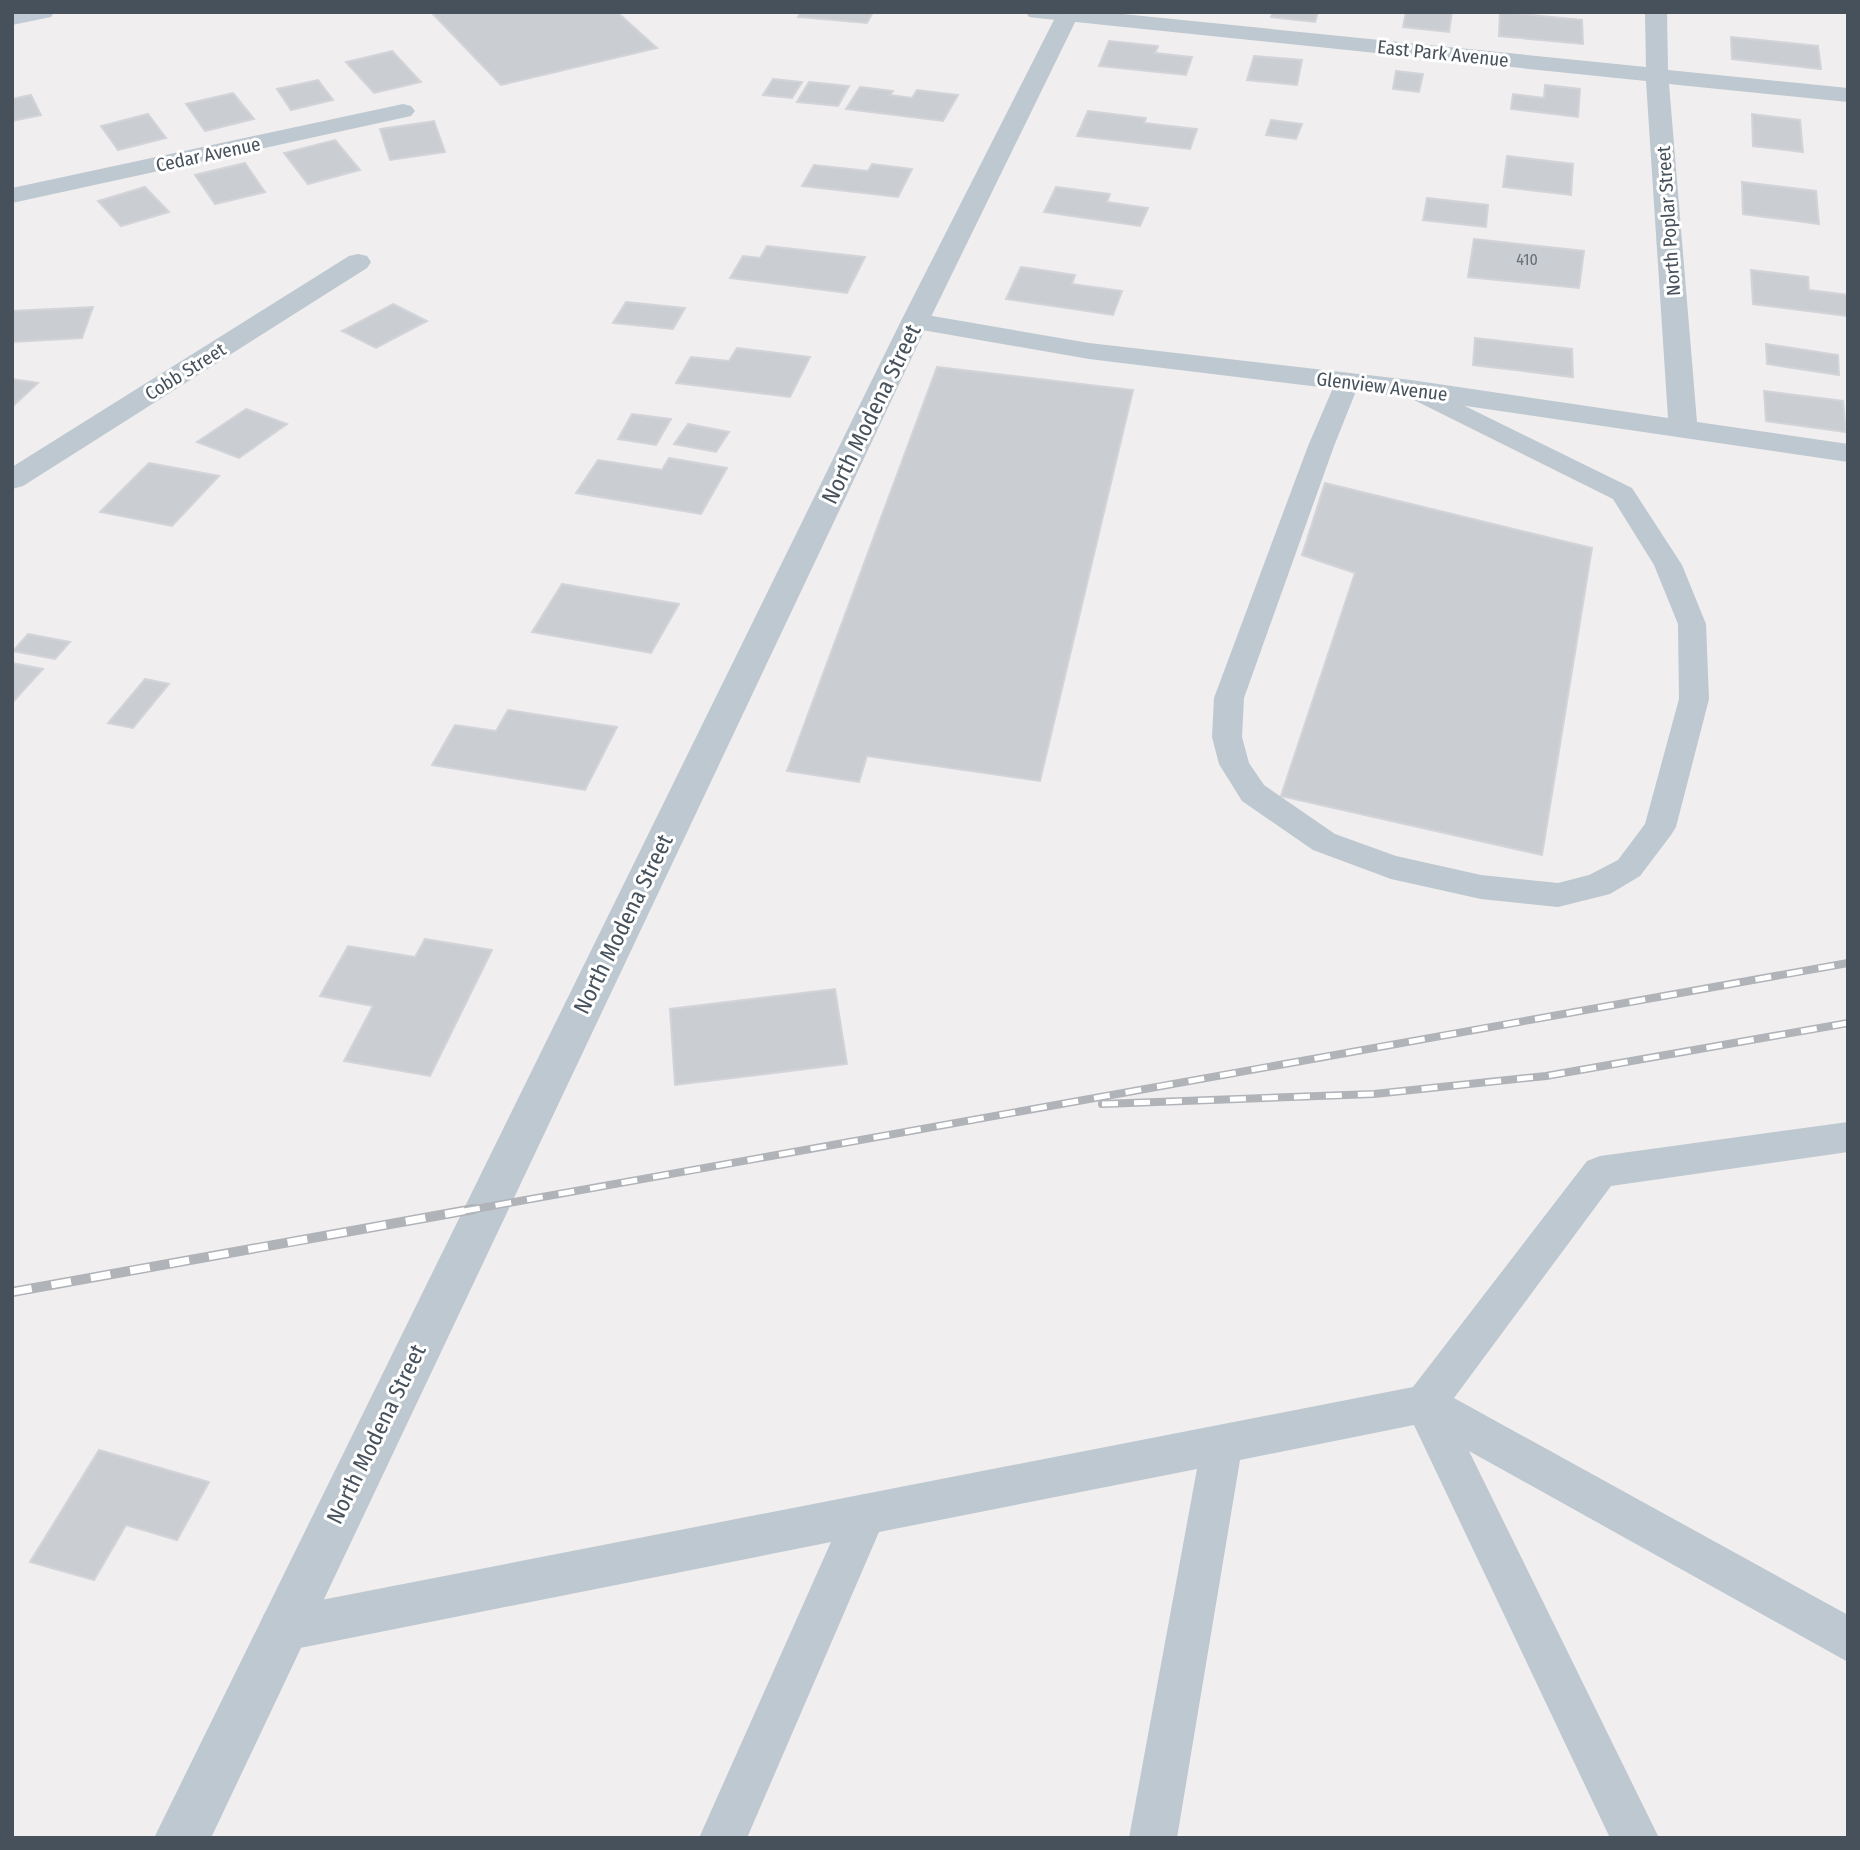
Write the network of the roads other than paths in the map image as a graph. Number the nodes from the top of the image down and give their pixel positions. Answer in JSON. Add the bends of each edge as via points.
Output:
{"nodes":[{"id":1,"x":43,"y":12,"type":"edge"},
{"id":2,"x":1656,"y":12,"type":"edge"},
{"id":3,"x":1058,"y":13,"type":"edge"},
{"id":4,"x":12,"y":19,"type":"edge"},
{"id":5,"x":1657,"y":74,"type":"junction"},
{"id":6,"x":1848,"y":95,"type":"edge"},
{"id":7,"x":403,"y":111,"type":"dead end"},
{"id":8,"x":12,"y":196,"type":"edge"},
{"id":9,"x":358,"y":261,"type":"dead end"},
{"id":10,"x":915,"y":321,"type":"junction"},
{"id":11,"x":1348,"y":381,"type":"junction"},
{"id":12,"x":1411,"y":389,"type":"junction"},
{"id":13,"x":1683,"y":430,"type":"junction"},
{"id":14,"x":1848,"y":453,"type":"edge"},
{"id":15,"x":12,"y":480,"type":"edge"},
{"id":16,"x":1848,"y":1137,"type":"edge"},
{"id":17,"x":1425,"y":1404,"type":"junction"},
{"id":18,"x":1222,"y":1445,"type":"junction"},
{"id":19,"x":864,"y":1515,"type":"junction"},
{"id":20,"x":280,"y":1630,"type":"junction"},
{"id":21,"x":1848,"y":1640,"type":"edge"},
{"id":22,"x":182,"y":1838,"type":"edge"},
{"id":23,"x":723,"y":1838,"type":"edge"},
{"id":24,"x":1153,"y":1838,"type":"edge"},
{"id":25,"x":1635,"y":1838,"type":"edge"}],
"edges":[{"from":1,"to":4,"type":"main road"},
{"from":2,"to":5,"type":"street","name":"North Poplar Street"},
{"from":3,"to":5,"type":"street","name":"East Park Avenue"},
{"from":3,"to":10,"type":"street","name":"North Modena Street"},
{"from":5,"to":6,"type":"street","name":"East Park Avenue"},
{"from":5,"to":13,"type":"street","name":"North Poplar Street"},
{"from":7,"to":8,"type":"street","name":"Cedar Avenue"},
{"from":9,"to":15,"type":"street","name":"Cobb Street"},
{"from":10,"to":11,"type":"street","name":"Glenview Avenue","via":[[1089,351]]},
{"from":10,"to":20,"type":"street","name":"North Modena Street"},
{"from":11,"to":12,"type":"street","name":"Glenview Avenue"},
{"from":11,"to":12,"type":"lane","via":[[1229,698],[1227,737],[1234,764],[1253,793],[1324,842],[1391,867],[1481,887],[1558,895],[1598,885],[1629,867],[1660,827],[1694,699],[1692,624],[1668,565],[1623,494]]},
{"from":12,"to":13,"type":"street","name":"Glenview Avenue"},
{"from":13,"to":14,"type":"street","name":"Glenview Avenue"},
{"from":16,"to":17,"type":"lane","via":[[1601,1172]]},
{"from":17,"to":18,"type":"lane"},
{"from":17,"to":21,"type":"lane"},
{"from":17,"to":25,"type":"lane"},
{"from":18,"to":19,"type":"lane"},
{"from":18,"to":24,"type":"lane"},
{"from":19,"to":20,"type":"lane"},
{"from":19,"to":23,"type":"lane"},
{"from":20,"to":22,"type":"street","name":"North Modena Street"}]}
